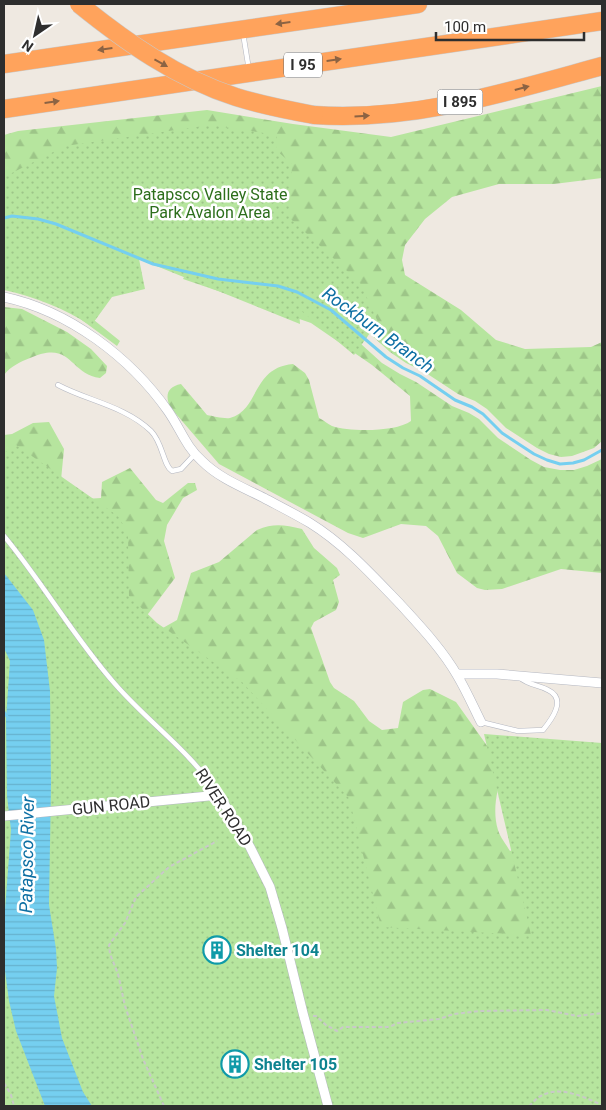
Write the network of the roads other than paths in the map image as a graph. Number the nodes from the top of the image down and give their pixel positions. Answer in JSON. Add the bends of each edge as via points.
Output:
{"nodes":[{"id":1,"x":79,"y":4,"type":"edge"},
{"id":2,"x":418,"y":4,"type":"edge"},
{"id":3,"x":602,"y":21,"type":"edge"},
{"id":4,"x":243,"y":29,"type":"junction"},
{"id":5,"x":4,"y":64,"type":"edge"},
{"id":6,"x":602,"y":66,"type":"edge"},
{"id":7,"x":249,"y":73,"type":"junction"},
{"id":8,"x":4,"y":109,"type":"edge"},
{"id":9,"x":4,"y":297,"type":"edge"},
{"id":10,"x":58,"y":385,"type":"dead end"},
{"id":11,"x":195,"y":454,"type":"junction"},
{"id":12,"x":4,"y":536,"type":"edge"},
{"id":13,"x":457,"y":674,"type":"junction"},
{"id":14,"x":518,"y":676,"type":"junction"},
{"id":15,"x":602,"y":683,"type":"edge"},
{"id":16,"x":481,"y":722,"type":"joint"},
{"id":17,"x":219,"y":795,"type":"junction"},
{"id":18,"x":4,"y":816,"type":"edge"},
{"id":19,"x":328,"y":1106,"type":"edge"}],
"edges":[{"from":1,"to":6,"type":"highway","number":"I 895","one_way":true,"bridge":true,"via":[[152,58],[208,87],[274,108],[314,115],[346,117],[423,110],[511,91]]},
{"from":2,"to":4,"type":"highway","one_way":true},
{"from":7,"to":3,"type":"highway","number":"I 95","one_way":true},
{"from":4,"to":5,"type":"highway","one_way":true},
{"from":4,"to":7,"type":"lane"},
{"from":8,"to":7,"type":"highway","number":"I 95","one_way":true},
{"from":9,"to":11,"type":"street","via":[[48,310],[125,363],[148,386]]},
{"from":10,"to":11,"type":"lane","via":[[113,406],[149,429],[172,471],[180,469]]},
{"from":11,"to":13,"type":"street","via":[[222,477],[289,511],[332,539],[413,619]]},
{"from":12,"to":17,"type":"lane","name":"RIVER ROAD","via":[[116,685],[178,744]]},
{"from":13,"to":14,"type":"street"},
{"from":13,"to":16,"type":"street"},
{"from":14,"to":15,"type":"street"},
{"from":14,"to":16,"type":"lane","via":[[556,696],[558,702],[554,717],[543,730],[518,731]]},
{"from":17,"to":18,"type":"street","name":"GUN ROAD"},
{"from":17,"to":19,"type":"street","name":"RIVER ROAD","via":[[270,887]]}]}
